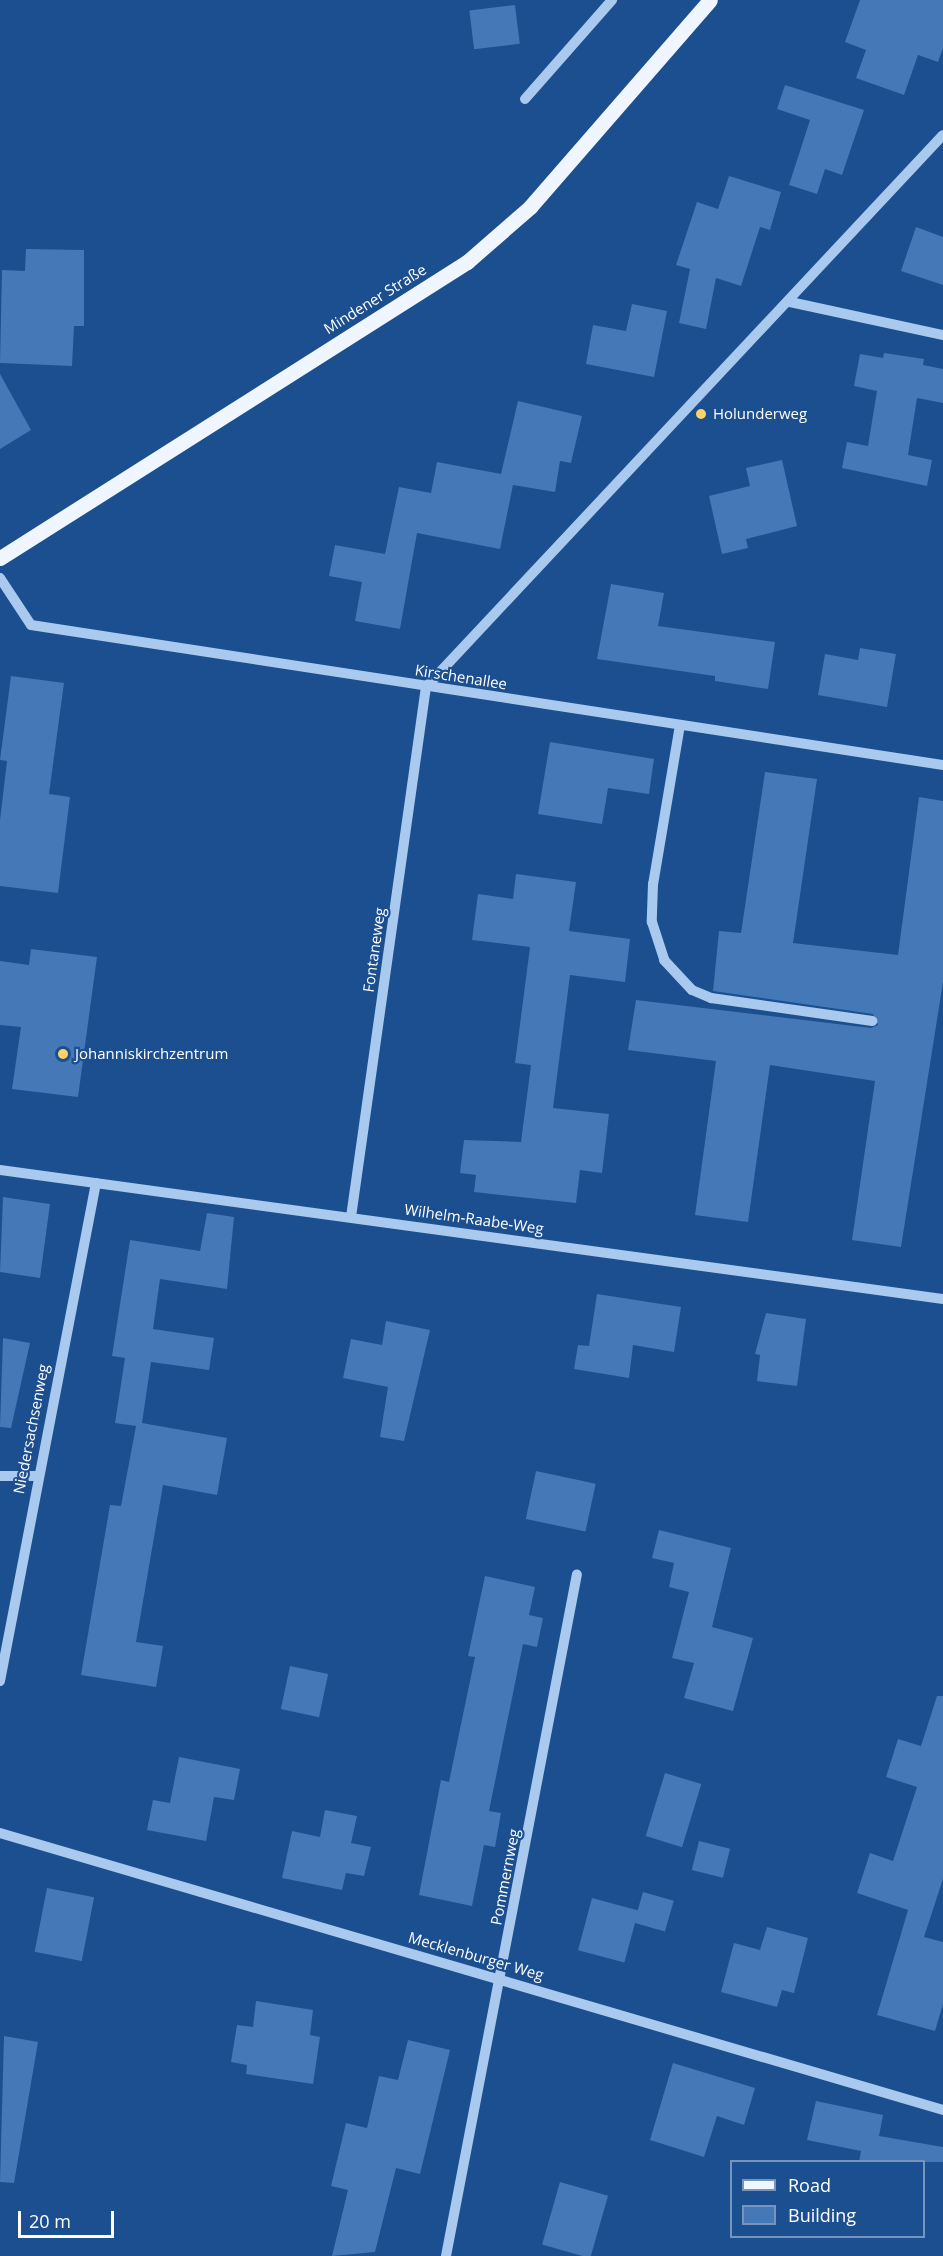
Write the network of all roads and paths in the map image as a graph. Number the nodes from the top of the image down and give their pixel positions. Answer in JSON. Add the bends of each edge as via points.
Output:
{"nodes":[{"id":1,"x":612,"y":0,"type":"edge"},
{"id":2,"x":710,"y":0,"type":"edge"},
{"id":3,"x":525,"y":99,"type":"dead end"},
{"id":4,"x":943,"y":135,"type":"edge"},
{"id":5,"x":790,"y":302,"type":"junction"},
{"id":6,"x":943,"y":334,"type":"edge"},
{"id":7,"x":0,"y":558,"type":"edge"},
{"id":8,"x":0,"y":578,"type":"edge"},
{"id":9,"x":426,"y":687,"type":"junction"},
{"id":10,"x":680,"y":725,"type":"junction"},
{"id":11,"x":943,"y":765,"type":"edge"},
{"id":12,"x":872,"y":1021,"type":"dead end"},
{"id":13,"x":0,"y":1170,"type":"edge"},
{"id":14,"x":96,"y":1183,"type":"junction"},
{"id":15,"x":351,"y":1217,"type":"junction"},
{"id":16,"x":943,"y":1299,"type":"edge"},
{"id":17,"x":0,"y":1476,"type":"edge"},
{"id":18,"x":37,"y":1476,"type":"junction"},
{"id":19,"x":577,"y":1574,"type":"dead end"},
{"id":20,"x":0,"y":1681,"type":"edge"},
{"id":21,"x":0,"y":1833,"type":"edge"},
{"id":22,"x":501,"y":1978,"type":"junction"},
{"id":23,"x":943,"y":2110,"type":"edge"},
{"id":24,"x":446,"y":2256,"type":"edge"}],
"edges":[{"from":1,"to":3,"type":"street"},
{"from":2,"to":7,"type":"main road","name":"Mindener Straße","via":[[530,207],[466,262]]},
{"from":4,"to":5,"type":"street"},
{"from":5,"to":6,"type":"street"},
{"from":5,"to":9,"type":"street"},
{"from":8,"to":9,"type":"street","name":"Kirschenallee","via":[[32,625]]},
{"from":9,"to":10,"type":"street","name":"Kirschenallee"},
{"from":9,"to":15,"type":"street","name":"Fontaneweg"},
{"from":10,"to":11,"type":"street","name":"Kirschenallee"},
{"from":10,"to":12,"type":"street","via":[[653,884],[652,922],[664,960],[692,990],[711,998]]},
{"from":13,"to":14,"type":"street","name":"Wilhelm-Raabe-Weg"},
{"from":14,"to":15,"type":"street","name":"Wilhelm-Raabe-Weg"},
{"from":14,"to":18,"type":"street","name":"Niedersachsenweg"},
{"from":15,"to":16,"type":"street","name":"Wilhelm-Raabe-Weg"},
{"from":17,"to":18,"type":"street"},
{"from":18,"to":20,"type":"street","name":"Niedersachsenweg"},
{"from":19,"to":22,"type":"street","name":"Pommernweg"},
{"from":21,"to":22,"type":"street","name":"Mecklenburger Weg"},
{"from":22,"to":23,"type":"street","name":"Mecklenburger Weg"},
{"from":22,"to":24,"type":"street","name":"Pommernweg"}]}
